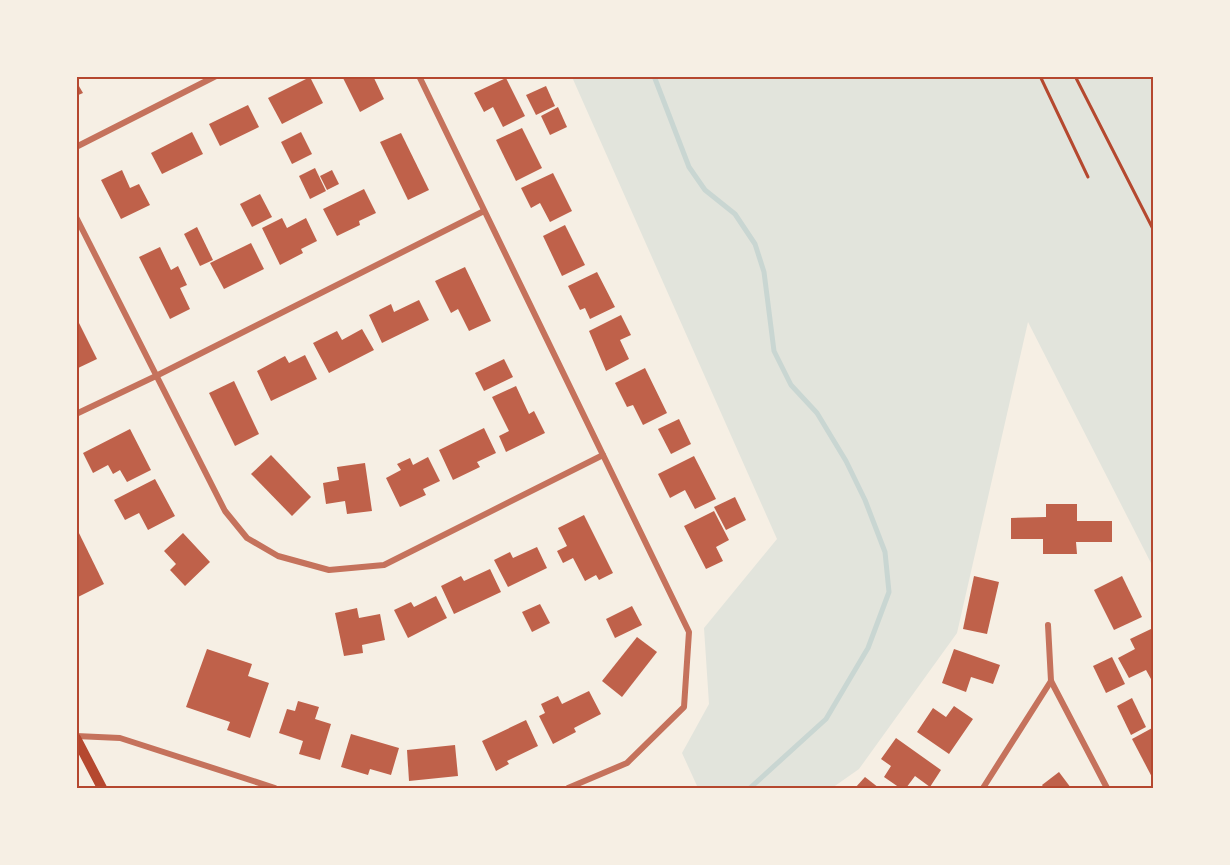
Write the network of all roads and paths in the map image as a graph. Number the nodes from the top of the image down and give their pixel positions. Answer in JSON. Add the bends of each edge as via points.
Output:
{"nodes":[{"id":1,"x":216,"y":76,"type":"edge"},
{"id":2,"x":418,"y":76,"type":"edge"},
{"id":3,"x":1040,"y":76,"type":"edge"},
{"id":4,"x":1075,"y":76,"type":"edge"},
{"id":5,"x":76,"y":147,"type":"edge"},
{"id":6,"x":1088,"y":177,"type":"dead end"},
{"id":7,"x":484,"y":211,"type":"junction"},
{"id":8,"x":76,"y":217,"type":"edge"},
{"id":9,"x":1154,"y":231,"type":"edge"},
{"id":10,"x":156,"y":376,"type":"junction"},
{"id":11,"x":76,"y":414,"type":"edge"},
{"id":12,"x":603,"y":455,"type":"junction"},
{"id":13,"x":1048,"y":626,"type":"dead end"},
{"id":14,"x":1051,"y":681,"type":"junction"},
{"id":15,"x":76,"y":737,"type":"edge"},
{"id":16,"x":102,"y":789,"type":"edge"},
{"id":17,"x":275,"y":789,"type":"edge"},
{"id":18,"x":568,"y":789,"type":"edge"},
{"id":19,"x":982,"y":789,"type":"edge"},
{"id":20,"x":1107,"y":789,"type":"edge"}],
"edges":[{"from":1,"to":5,"type":"street"},
{"from":2,"to":7,"type":"street"},
{"from":3,"to":6,"type":"path"},
{"from":4,"to":9,"type":"path"},
{"from":7,"to":10,"type":"street"},
{"from":7,"to":12,"type":"street"},
{"from":8,"to":10,"type":"street"},
{"from":10,"to":11,"type":"street"},
{"from":10,"to":12,"type":"street","via":[[225,511],[247,538],[278,556],[329,570],[384,565]]},
{"from":12,"to":18,"type":"street","via":[[689,633],[684,707],[627,763]]},
{"from":13,"to":14,"type":"street"},
{"from":14,"to":19,"type":"street"},
{"from":14,"to":20,"type":"street"},
{"from":15,"to":16,"type":"main road"},
{"from":15,"to":17,"type":"street","via":[[120,738]]}]}
